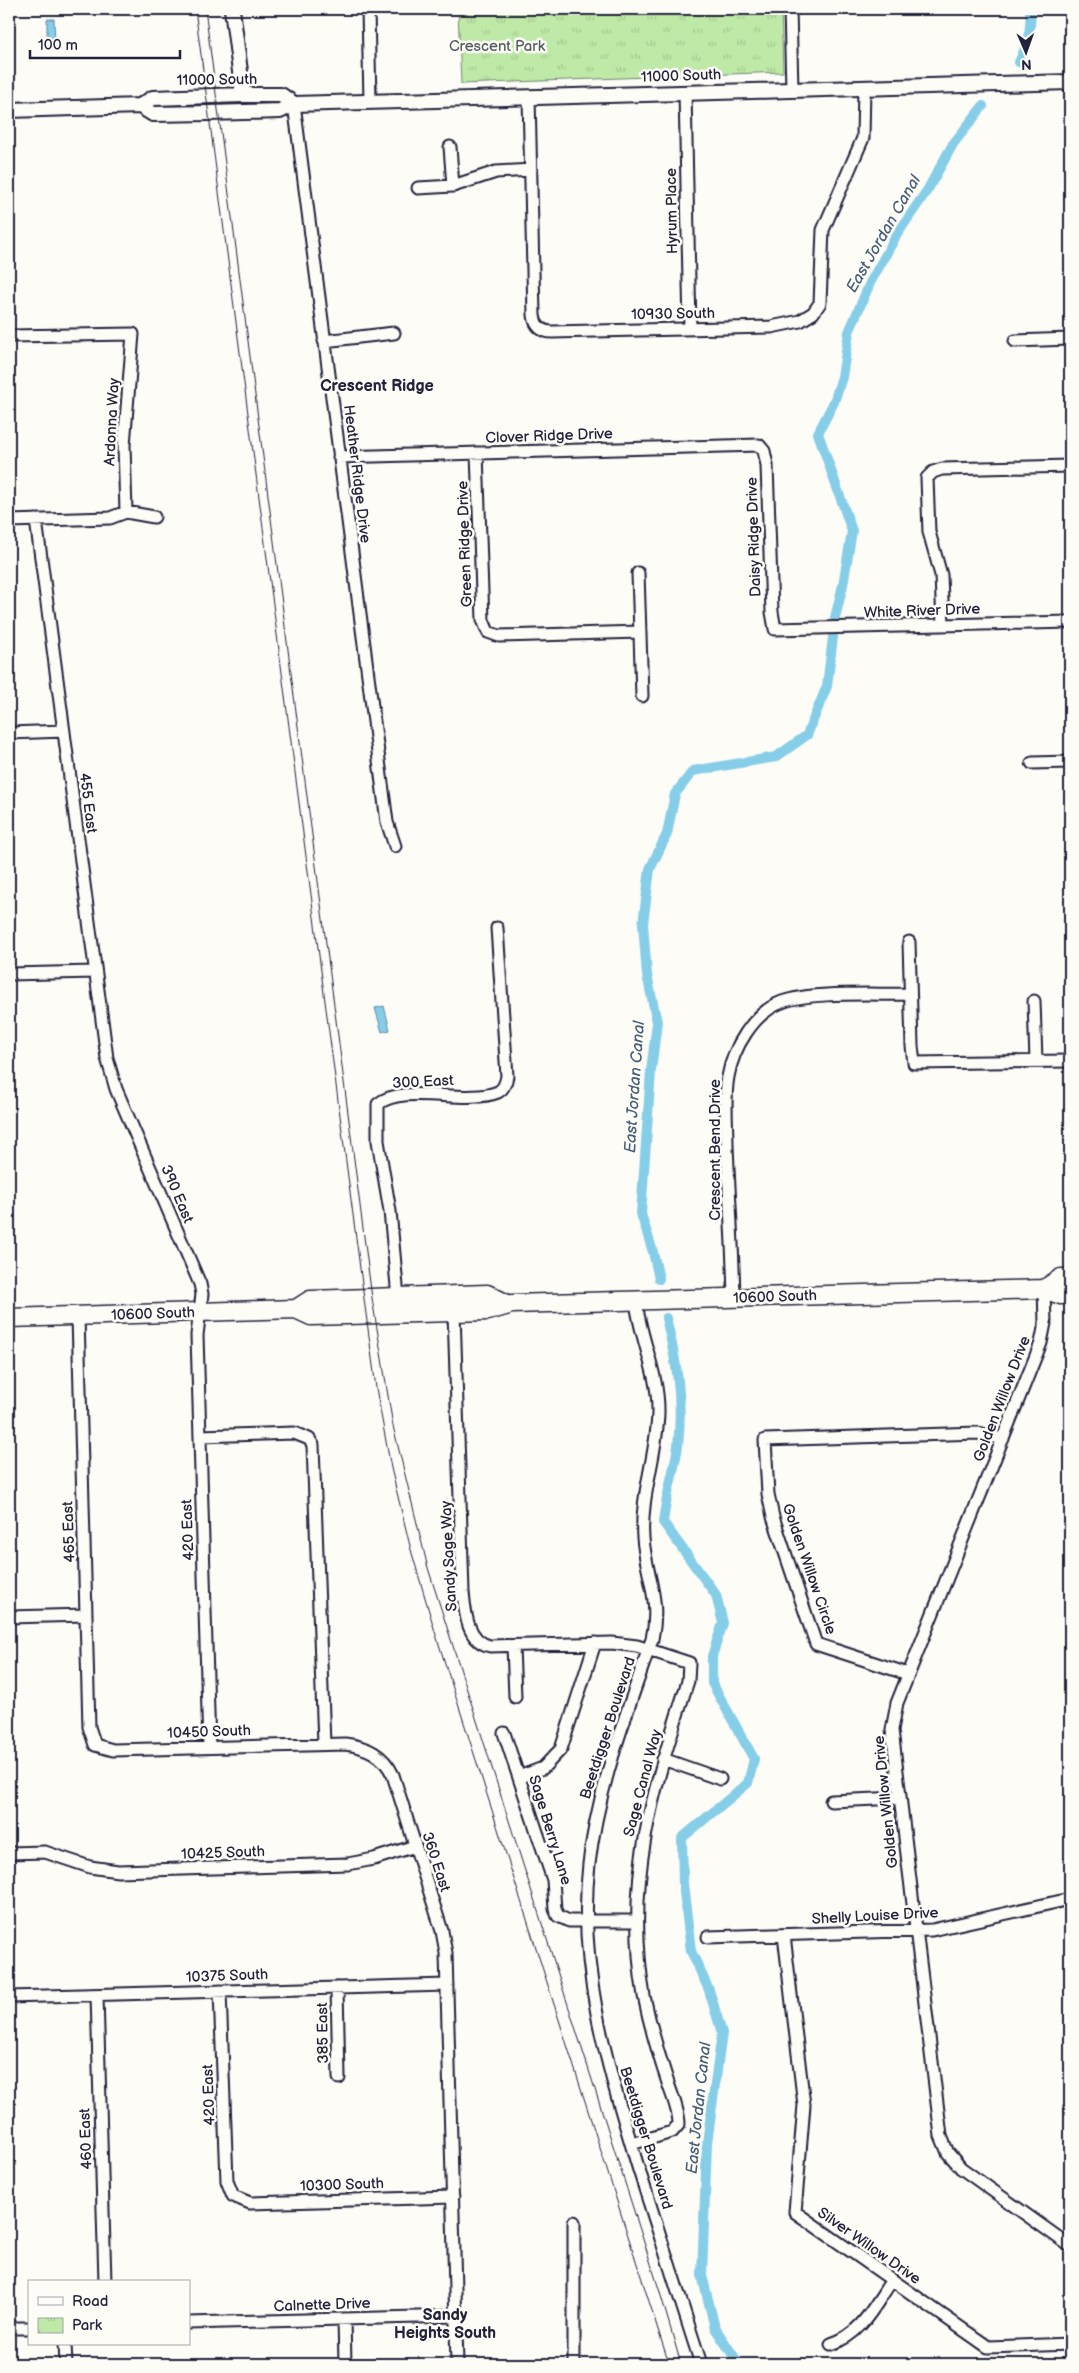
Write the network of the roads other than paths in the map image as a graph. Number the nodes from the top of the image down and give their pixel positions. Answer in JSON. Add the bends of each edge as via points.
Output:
{"nodes":[{"id":1,"x":232,"y":9,"type":"edge"},
{"id":2,"x":368,"y":9,"type":"edge"},
{"id":3,"x":790,"y":9,"type":"edge"},
{"id":4,"x":1070,"y":82,"type":"edge"},
{"id":5,"x":864,"y":87,"type":"junction"},
{"id":6,"x":792,"y":89,"type":"junction"},
{"id":7,"x":685,"y":92,"type":"junction"},
{"id":8,"x":243,"y":95,"type":"junction"},
{"id":9,"x":529,"y":97,"type":"junction"},
{"id":10,"x":370,"y":102,"type":"junction"},
{"id":11,"x":294,"y":104,"type":"junction"},
{"id":12,"x":140,"y":106,"type":"junction"},
{"id":13,"x":9,"y":110,"type":"edge"},
{"id":14,"x":450,"y":147,"type":"dead end"},
{"id":15,"x":530,"y":170,"type":"junction"},
{"id":16,"x":453,"y":186,"type":"junction"},
{"id":17,"x":418,"y":188,"type":"dead end"},
{"id":18,"x":690,"y":329,"type":"junction"},
{"id":19,"x":394,"y":333,"type":"dead end"},
{"id":20,"x":9,"y":336,"type":"edge"},
{"id":21,"x":1070,"y":339,"type":"edge"},
{"id":22,"x":324,"y":341,"type":"junction"},
{"id":23,"x":1014,"y":341,"type":"dead end"},
{"id":24,"x":759,"y":445,"type":"joint"},
{"id":25,"x":477,"y":453,"type":"junction"},
{"id":26,"x":340,"y":457,"type":"junction"},
{"id":27,"x":1070,"y":466,"type":"edge"},
{"id":28,"x":126,"y":512,"type":"junction"},
{"id":29,"x":154,"y":517,"type":"dead end"},
{"id":30,"x":36,"y":520,"type":"junction"},
{"id":31,"x":9,"y":521,"type":"edge"},
{"id":32,"x":638,"y":573,"type":"dead end"},
{"id":33,"x":1070,"y":622,"type":"edge"},
{"id":34,"x":943,"y":625,"type":"junction"},
{"id":35,"x":775,"y":629,"type":"joint"},
{"id":36,"x":640,"y":632,"type":"junction"},
{"id":37,"x":642,"y":696,"type":"dead end"},
{"id":38,"x":64,"y":731,"type":"junction"},
{"id":39,"x":9,"y":733,"type":"edge"},
{"id":40,"x":1070,"y":762,"type":"edge"},
{"id":41,"x":1032,"y":763,"type":"dead end"},
{"id":42,"x":395,"y":846,"type":"dead end"},
{"id":43,"x":497,"y":928,"type":"dead end"},
{"id":44,"x":909,"y":942,"type":"dead end"},
{"id":45,"x":95,"y":972,"type":"junction"},
{"id":46,"x":9,"y":974,"type":"edge"},
{"id":47,"x":910,"y":994,"type":"junction"},
{"id":48,"x":1034,"y":1001,"type":"dead end"},
{"id":49,"x":1070,"y":1061,"type":"edge"},
{"id":50,"x":1036,"y":1062,"type":"junction"},
{"id":51,"x":116,"y":1090,"type":"joint"},
{"id":52,"x":1070,"y":1278,"type":"edge"},
{"id":53,"x":1044,"y":1289,"type":"junction"},
{"id":54,"x":1070,"y":1294,"type":"edge"},
{"id":55,"x":398,"y":1297,"type":"junction"},
{"id":56,"x":734,"y":1298,"type":"junction"},
{"id":57,"x":636,"y":1301,"type":"junction"},
{"id":58,"x":507,"y":1304,"type":"junction"},
{"id":59,"x":296,"y":1310,"type":"junction"},
{"id":60,"x":200,"y":1312,"type":"junction"},
{"id":61,"x":454,"y":1312,"type":"junction"},
{"id":62,"x":78,"y":1316,"type":"junction"},
{"id":63,"x":9,"y":1318,"type":"edge"},
{"id":64,"x":200,"y":1436,"type":"junction"},
{"id":65,"x":1003,"y":1439,"type":"junction"},
{"id":66,"x":86,"y":1615,"type":"junction"},
{"id":67,"x":9,"y":1617,"type":"edge"},
{"id":68,"x":595,"y":1643,"type":"junction"},
{"id":69,"x":513,"y":1646,"type":"junction"},
{"id":70,"x":648,"y":1649,"type":"junction"},
{"id":71,"x":689,"y":1663,"type":"joint"},
{"id":72,"x":908,"y":1674,"type":"junction"},
{"id":73,"x":515,"y":1697,"type":"dead end"},
{"id":74,"x":504,"y":1733,"type":"dead end"},
{"id":75,"x":324,"y":1744,"type":"junction"},
{"id":76,"x":95,"y":1745,"type":"joint"},
{"id":77,"x":209,"y":1748,"type":"junction"},
{"id":78,"x":662,"y":1759,"type":"junction"},
{"id":79,"x":519,"y":1777,"type":"junction"},
{"id":80,"x":720,"y":1780,"type":"dead end"},
{"id":81,"x":900,"y":1798,"type":"junction"},
{"id":82,"x":831,"y":1801,"type":"dead end"},
{"id":83,"x":415,"y":1846,"type":"junction"},
{"id":84,"x":9,"y":1853,"type":"edge"},
{"id":85,"x":1070,"y":1899,"type":"edge"},
{"id":86,"x":637,"y":1920,"type":"junction"},
{"id":87,"x":586,"y":1921,"type":"junction"},
{"id":88,"x":915,"y":1930,"type":"junction"},
{"id":89,"x":784,"y":1935,"type":"junction"},
{"id":90,"x":708,"y":1937,"type":"dead end"},
{"id":91,"x":447,"y":1985,"type":"junction"},
{"id":92,"x":337,"y":1988,"type":"junction"},
{"id":93,"x":220,"y":1992,"type":"junction"},
{"id":94,"x":97,"y":1995,"type":"junction"},
{"id":95,"x":9,"y":1997,"type":"edge"},
{"id":96,"x":339,"y":2078,"type":"dead end"},
{"id":97,"x":631,"y":2144,"type":"junction"},
{"id":98,"x":233,"y":2196,"type":"joint"},
{"id":99,"x":453,"y":2197,"type":"junction"},
{"id":100,"x":574,"y":2222,"type":"dead end"},
{"id":101,"x":1070,"y":2246,"type":"edge"},
{"id":102,"x":105,"y":2280,"type":"edge"},
{"id":103,"x":892,"y":2280,"type":"junction"},
{"id":104,"x":456,"y":2316,"type":"junction"},
{"id":105,"x":344,"y":2319,"type":"junction"},
{"id":106,"x":190,"y":2323,"type":"edge"},
{"id":107,"x":9,"y":2328,"type":"edge"},
{"id":108,"x":28,"y":2328,"type":"edge"},
{"id":109,"x":830,"y":2344,"type":"dead end"},
{"id":110,"x":1070,"y":2344,"type":"edge"},
{"id":111,"x":65,"y":2346,"type":"edge"},
{"id":112,"x":66,"y":2364,"type":"edge"},
{"id":113,"x":345,"y":2364,"type":"edge"},
{"id":114,"x":457,"y":2364,"type":"edge"},
{"id":115,"x":574,"y":2364,"type":"edge"},
{"id":116,"x":701,"y":2364,"type":"edge"}],
"edges":[{"from":1,"to":8,"type":"street"},
{"from":2,"to":10,"type":"street"},
{"from":3,"to":6,"type":"street"},
{"from":4,"to":5,"type":"street","name":"11000 South"},
{"from":5,"to":6,"type":"street","name":"11000 South"},
{"from":5,"to":18,"type":"street","name":"10930 South","via":[[863,138],[826,220],[821,241],[822,297],[817,309],[808,317],[781,326]]},
{"from":6,"to":7,"type":"street","name":"11000 South"},
{"from":7,"to":9,"type":"street","name":"11000 South"},
{"from":7,"to":18,"type":"street","name":"Hyrum Place"},
{"from":8,"to":11,"type":"street","name":"11000 South","via":[[281,95]]},
{"from":8,"to":12,"type":"street","name":"11000 South","via":[[153,98]]},
{"from":9,"to":10,"type":"street","name":"11000 South"},
{"from":9,"to":15,"type":"street"},
{"from":10,"to":11,"type":"street","name":"11000 South"},
{"from":11,"to":12,"type":"street","name":"11000 South","via":[[280,111],[153,114]]},
{"from":11,"to":22,"type":"street","name":"Heather Ridge Drive"},
{"from":12,"to":13,"type":"street","name":"11000 South"},
{"from":14,"to":16,"type":"street"},
{"from":15,"to":16,"type":"street","via":[[488,174]]},
{"from":15,"to":18,"type":"street","name":"10930 South","via":[[534,315],[538,326],[552,332]]},
{"from":16,"to":17,"type":"street"},
{"from":19,"to":22,"type":"street"},
{"from":20,"to":28,"type":"street","name":"Ardonna Way","via":[[133,334],[124,446]]},
{"from":21,"to":23,"type":"street"},
{"from":22,"to":26,"type":"street","name":"Heather Ridge Drive"},
{"from":24,"to":25,"type":"street","name":"Clover Ridge Drive"},
{"from":24,"to":35,"type":"street","name":"Daisy Ridge Drive","via":[[767,465]]},
{"from":25,"to":26,"type":"street","name":"Clover Ridge Drive"},
{"from":25,"to":36,"type":"street","name":"Green Ridge Drive","via":[[483,620],[488,632],[499,636]]},
{"from":26,"to":42,"type":"street","name":"Heather Ridge Drive","via":[[387,822]]},
{"from":27,"to":34,"type":"street","via":[[942,469],[929,474],[929,532],[941,575]]},
{"from":28,"to":29,"type":"street"},
{"from":28,"to":30,"type":"street","via":[[110,518]]},
{"from":30,"to":31,"type":"street"},
{"from":30,"to":38,"type":"street","name":"455 East"},
{"from":32,"to":36,"type":"street"},
{"from":33,"to":34,"type":"street","name":"White River Drive"},
{"from":34,"to":35,"type":"street","name":"White River Drive"},
{"from":36,"to":37,"type":"street"},
{"from":38,"to":39,"type":"street"},
{"from":38,"to":45,"type":"street","name":"455 East"},
{"from":40,"to":41,"type":"street"},
{"from":43,"to":55,"type":"street","name":"300 East","via":[[505,1085],[499,1092],[412,1095],[383,1100],[378,1104],[378,1141],[390,1211]]},
{"from":44,"to":47,"type":"street"},
{"from":45,"to":46,"type":"street"},
{"from":45,"to":51,"type":"street","name":"455 East","via":[[107,1058]]},
{"from":47,"to":50,"type":"street","via":[[914,1063]]},
{"from":47,"to":56,"type":"street","name":"Crescent Bend Drive","via":[[792,999],[767,1010],[738,1046],[728,1076],[726,1106]]},
{"from":48,"to":50,"type":"street"},
{"from":49,"to":50,"type":"street"},
{"from":51,"to":60,"type":"street","name":"390 East","via":[[200,1284]]},
{"from":52,"to":53,"type":"main road","name":"10600 South","via":[[1061,1278]]},
{"from":53,"to":54,"type":"main road","name":"10600 South","via":[[1061,1295]]},
{"from":53,"to":56,"type":"main road","name":"10600 South"},
{"from":53,"to":65,"type":"street","name":"Golden Willow Drive","via":[[1045,1323],[1041,1343]]},
{"from":55,"to":58,"type":"main road","name":"10600 South","via":[[487,1294]]},
{"from":55,"to":59,"type":"main road","name":"10600 South","via":[[310,1300]]},
{"from":56,"to":57,"type":"main road","name":"10600 South"},
{"from":57,"to":58,"type":"main road","name":"10600 South"},
{"from":57,"to":70,"type":"street","name":"Beetdigger Boulevard","via":[[658,1400],[657,1427],[643,1514],[644,1548],[656,1608]]},
{"from":58,"to":61,"type":"main road","name":"10600 South","via":[[488,1311]]},
{"from":59,"to":60,"type":"main road","name":"10600 South"},
{"from":59,"to":61,"type":"main road","name":"10600 South","via":[[311,1316]]},
{"from":60,"to":62,"type":"main road","name":"10600 South"},
{"from":60,"to":64,"type":"street","name":"420 East","via":[[197,1335]]},
{"from":61,"to":69,"type":"street","name":"Sandy Sage Way","via":[[464,1603],[468,1624],[477,1640],[490,1646]]},
{"from":62,"to":63,"type":"main road","name":"10600 South"},
{"from":62,"to":66,"type":"street","name":"465 East"},
{"from":64,"to":75,"type":"street","via":[[294,1433],[309,1440],[315,1451]]},
{"from":64,"to":77,"type":"street","name":"420 East"},
{"from":65,"to":72,"type":"street","name":"Golden Willow Drive"},
{"from":65,"to":72,"type":"street","name":"Golden Willow Circle","via":[[978,1433],[765,1440],[768,1494],[773,1518],[816,1644]]},
{"from":66,"to":67,"type":"street"},
{"from":66,"to":76,"type":"street","name":"465 East","via":[[90,1727]]},
{"from":68,"to":69,"type":"street","name":"Sandy Sage Way"},
{"from":68,"to":70,"type":"street","name":"Sandy Sage Way"},
{"from":68,"to":79,"type":"street","via":[[561,1749],[543,1768]]},
{"from":69,"to":73,"type":"street"},
{"from":70,"to":71,"type":"street","name":"Sandy Sage Way"},
{"from":70,"to":87,"type":"street","name":"Beetdigger Boulevard","via":[[608,1767],[597,1812],[589,1864]]},
{"from":71,"to":78,"type":"street","name":"Sage Canal Way","via":[[688,1681]]},
{"from":72,"to":81,"type":"street","name":"Golden Willow Drive","via":[[893,1721]]},
{"from":74,"to":79,"type":"street","name":"Sage Berry Lane"},
{"from":75,"to":77,"type":"street","name":"10450 South"},
{"from":75,"to":83,"type":"street","name":"360 East","via":[[356,1745],[383,1758],[392,1775]]},
{"from":76,"to":77,"type":"street","name":"10450 South","via":[[113,1750]]},
{"from":78,"to":80,"type":"street"},
{"from":78,"to":86,"type":"street","name":"Sage Canal Way","via":[[642,1848]]},
{"from":79,"to":87,"type":"street","name":"Sage Berry Lane","via":[[552,1880],[556,1913],[565,1920]]},
{"from":81,"to":82,"type":"street"},
{"from":81,"to":88,"type":"street","name":"Golden Willow Drive"},
{"from":83,"to":84,"type":"street","name":"10425 South","via":[[348,1864],[118,1871],[90,1867],[57,1855]]},
{"from":83,"to":91,"type":"street","name":"360 East","via":[[442,1932]]},
{"from":85,"to":88,"type":"street","name":"Shelly Louise Drive","via":[[951,1926]]},
{"from":86,"to":87,"type":"street","name":"Sage Berry Lane"},
{"from":86,"to":97,"type":"street","name":"Sage Canal Way","via":[[648,2017],[679,2120],[674,2131]]},
{"from":87,"to":97,"type":"street","name":"Beetdigger Boulevard","via":[[590,1979],[600,2033]]},
{"from":88,"to":89,"type":"street","name":"Shelly Louise Drive"},
{"from":88,"to":101,"type":"street","name":"Golden Willow Drive","via":[[944,2145],[960,2168]]},
{"from":89,"to":90,"type":"street","name":"Shelly Louise Drive"},
{"from":89,"to":103,"type":"street","name":"Silver Willow Drive","via":[[804,2105],[795,2212]]},
{"from":91,"to":92,"type":"street","name":"10375 South"},
{"from":91,"to":99,"type":"street","name":"360 East"},
{"from":92,"to":93,"type":"street","name":"10375 South"},
{"from":92,"to":96,"type":"street","name":"385 East"},
{"from":93,"to":94,"type":"street","name":"10375 South"},
{"from":93,"to":98,"type":"street","name":"420 East","via":[[226,2181]]},
{"from":94,"to":95,"type":"street","name":"10375 South"},
{"from":94,"to":102,"type":"street","name":"460 East"},
{"from":97,"to":116,"type":"street","name":"Beetdigger Boulevard"},
{"from":98,"to":99,"type":"street","name":"10300 South","via":[[250,2203]]},
{"from":99,"to":104,"type":"street","name":"360 East"},
{"from":100,"to":115,"type":"street"},
{"from":103,"to":109,"type":"street","via":[[856,2331],[844,2340]]},
{"from":103,"to":110,"type":"street","name":"Silver Willow Drive","via":[[988,2347]]},
{"from":104,"to":105,"type":"street","name":"Calnette Drive"},
{"from":104,"to":114,"type":"street","name":"360 East"},
{"from":105,"to":106,"type":"street","name":"Calnette Drive"},
{"from":105,"to":113,"type":"street"},
{"from":107,"to":108,"type":"street"},
{"from":111,"to":112,"type":"street"}]}
